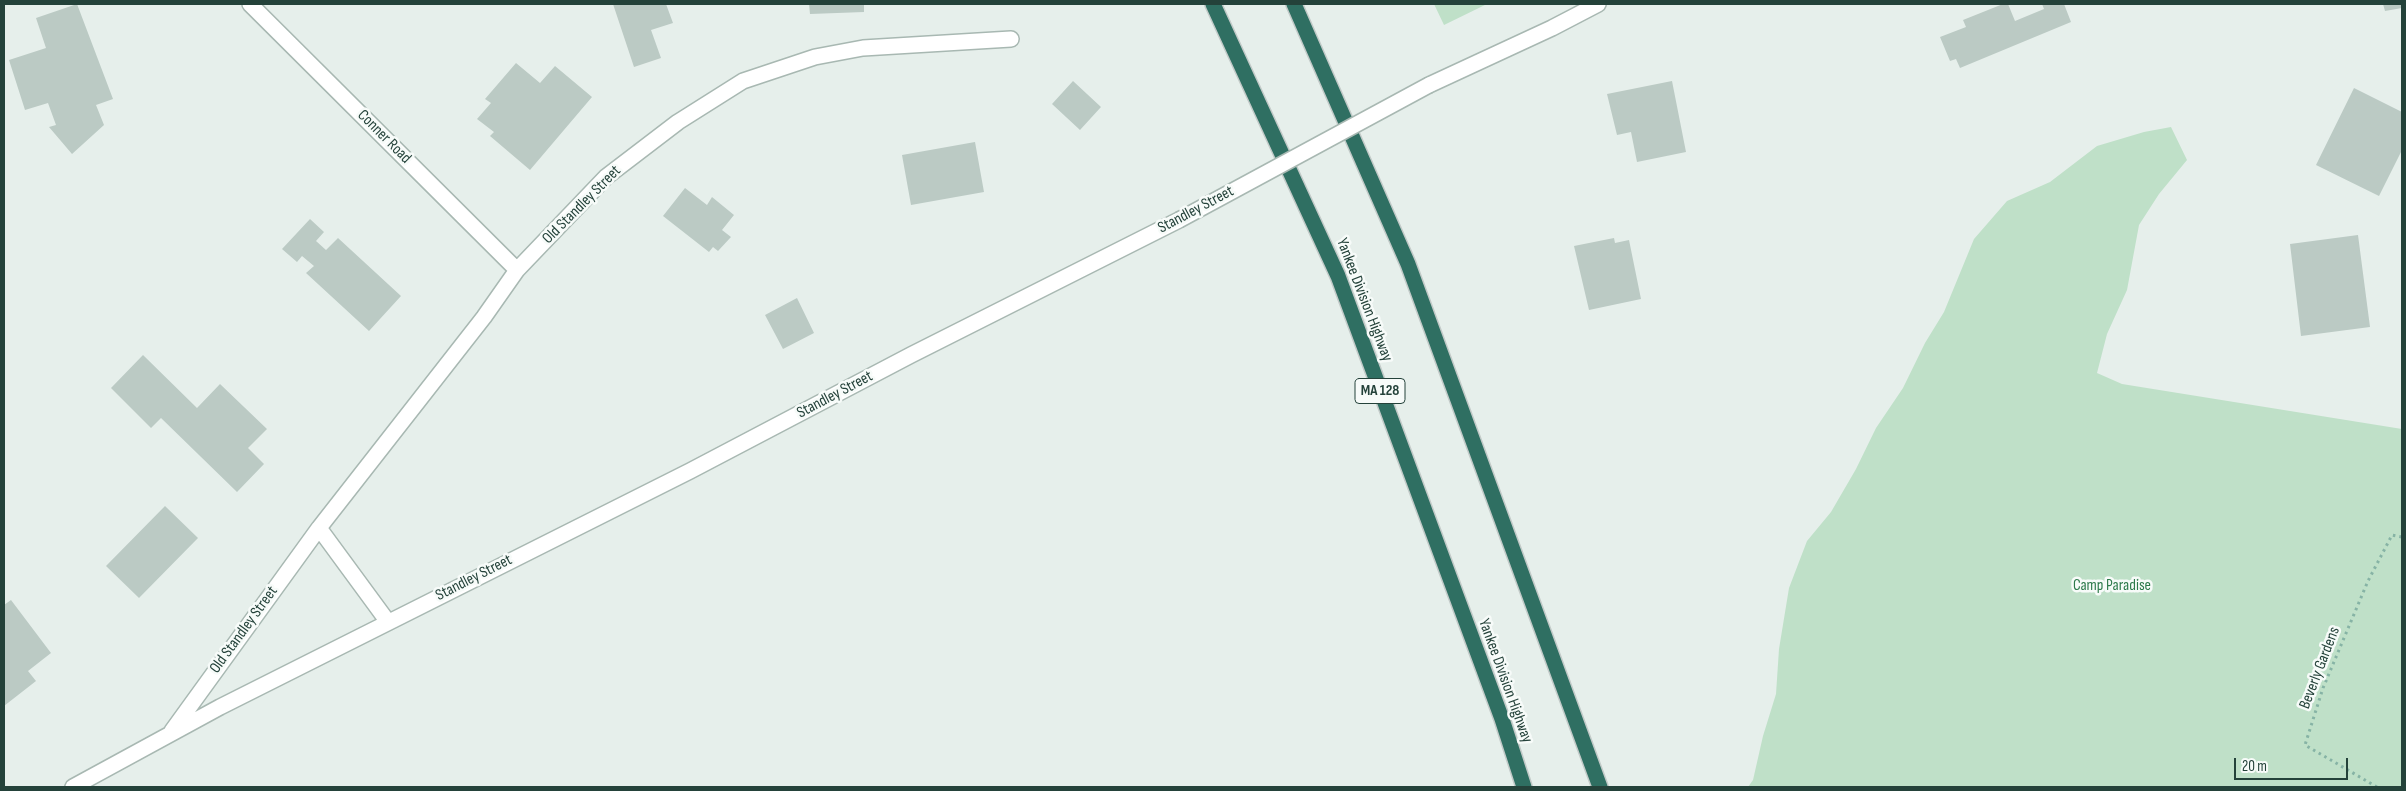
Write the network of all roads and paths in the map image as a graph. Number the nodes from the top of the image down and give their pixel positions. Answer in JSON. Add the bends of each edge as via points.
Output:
{"nodes":[{"id":1,"x":250,"y":4,"type":"edge"},
{"id":2,"x":1213,"y":4,"type":"edge"},
{"id":3,"x":1294,"y":4,"type":"edge"},
{"id":4,"x":1598,"y":4,"type":"edge"},
{"id":5,"x":1011,"y":39,"type":"dead end"},
{"id":6,"x":517,"y":270,"type":"junction"},
{"id":7,"x":319,"y":528,"type":"junction"},
{"id":8,"x":2402,"y":537,"type":"edge"},
{"id":9,"x":388,"y":622,"type":"junction"},
{"id":10,"x":170,"y":733,"type":"junction"},
{"id":11,"x":74,"y":787,"type":"edge"},
{"id":12,"x":1524,"y":787,"type":"edge"},
{"id":13,"x":1600,"y":787,"type":"edge"},
{"id":14,"x":2377,"y":787,"type":"edge"}],
"edges":[{"from":1,"to":6,"type":"street","name":"Conner Road"},
{"from":2,"to":12,"type":"highway","name":"Yankee Division Highway","number":"MA 128","via":[[1338,276],[1502,719]]},
{"from":3,"to":13,"type":"highway","via":[[1408,264]]},
{"from":4,"to":9,"type":"street","name":"Standley Street","bridge":true,"via":[[1429,85],[1179,220]]},
{"from":5,"to":6,"type":"street","name":"Old Standley Street","via":[[863,48],[815,57],[744,81],[678,122],[606,177]]},
{"from":6,"to":7,"type":"street","name":"Old Standley Street"},
{"from":7,"to":9,"type":"street"},
{"from":7,"to":10,"type":"street","name":"Old Standley Street"},
{"from":8,"to":14,"type":"path","name":"Beverly Gardens","via":[[2392,535],[2368,581],[2323,688],[2305,744]]},
{"from":9,"to":10,"type":"street","name":"Standley Street"},
{"from":10,"to":11,"type":"street","name":"Standley Street"}]}
